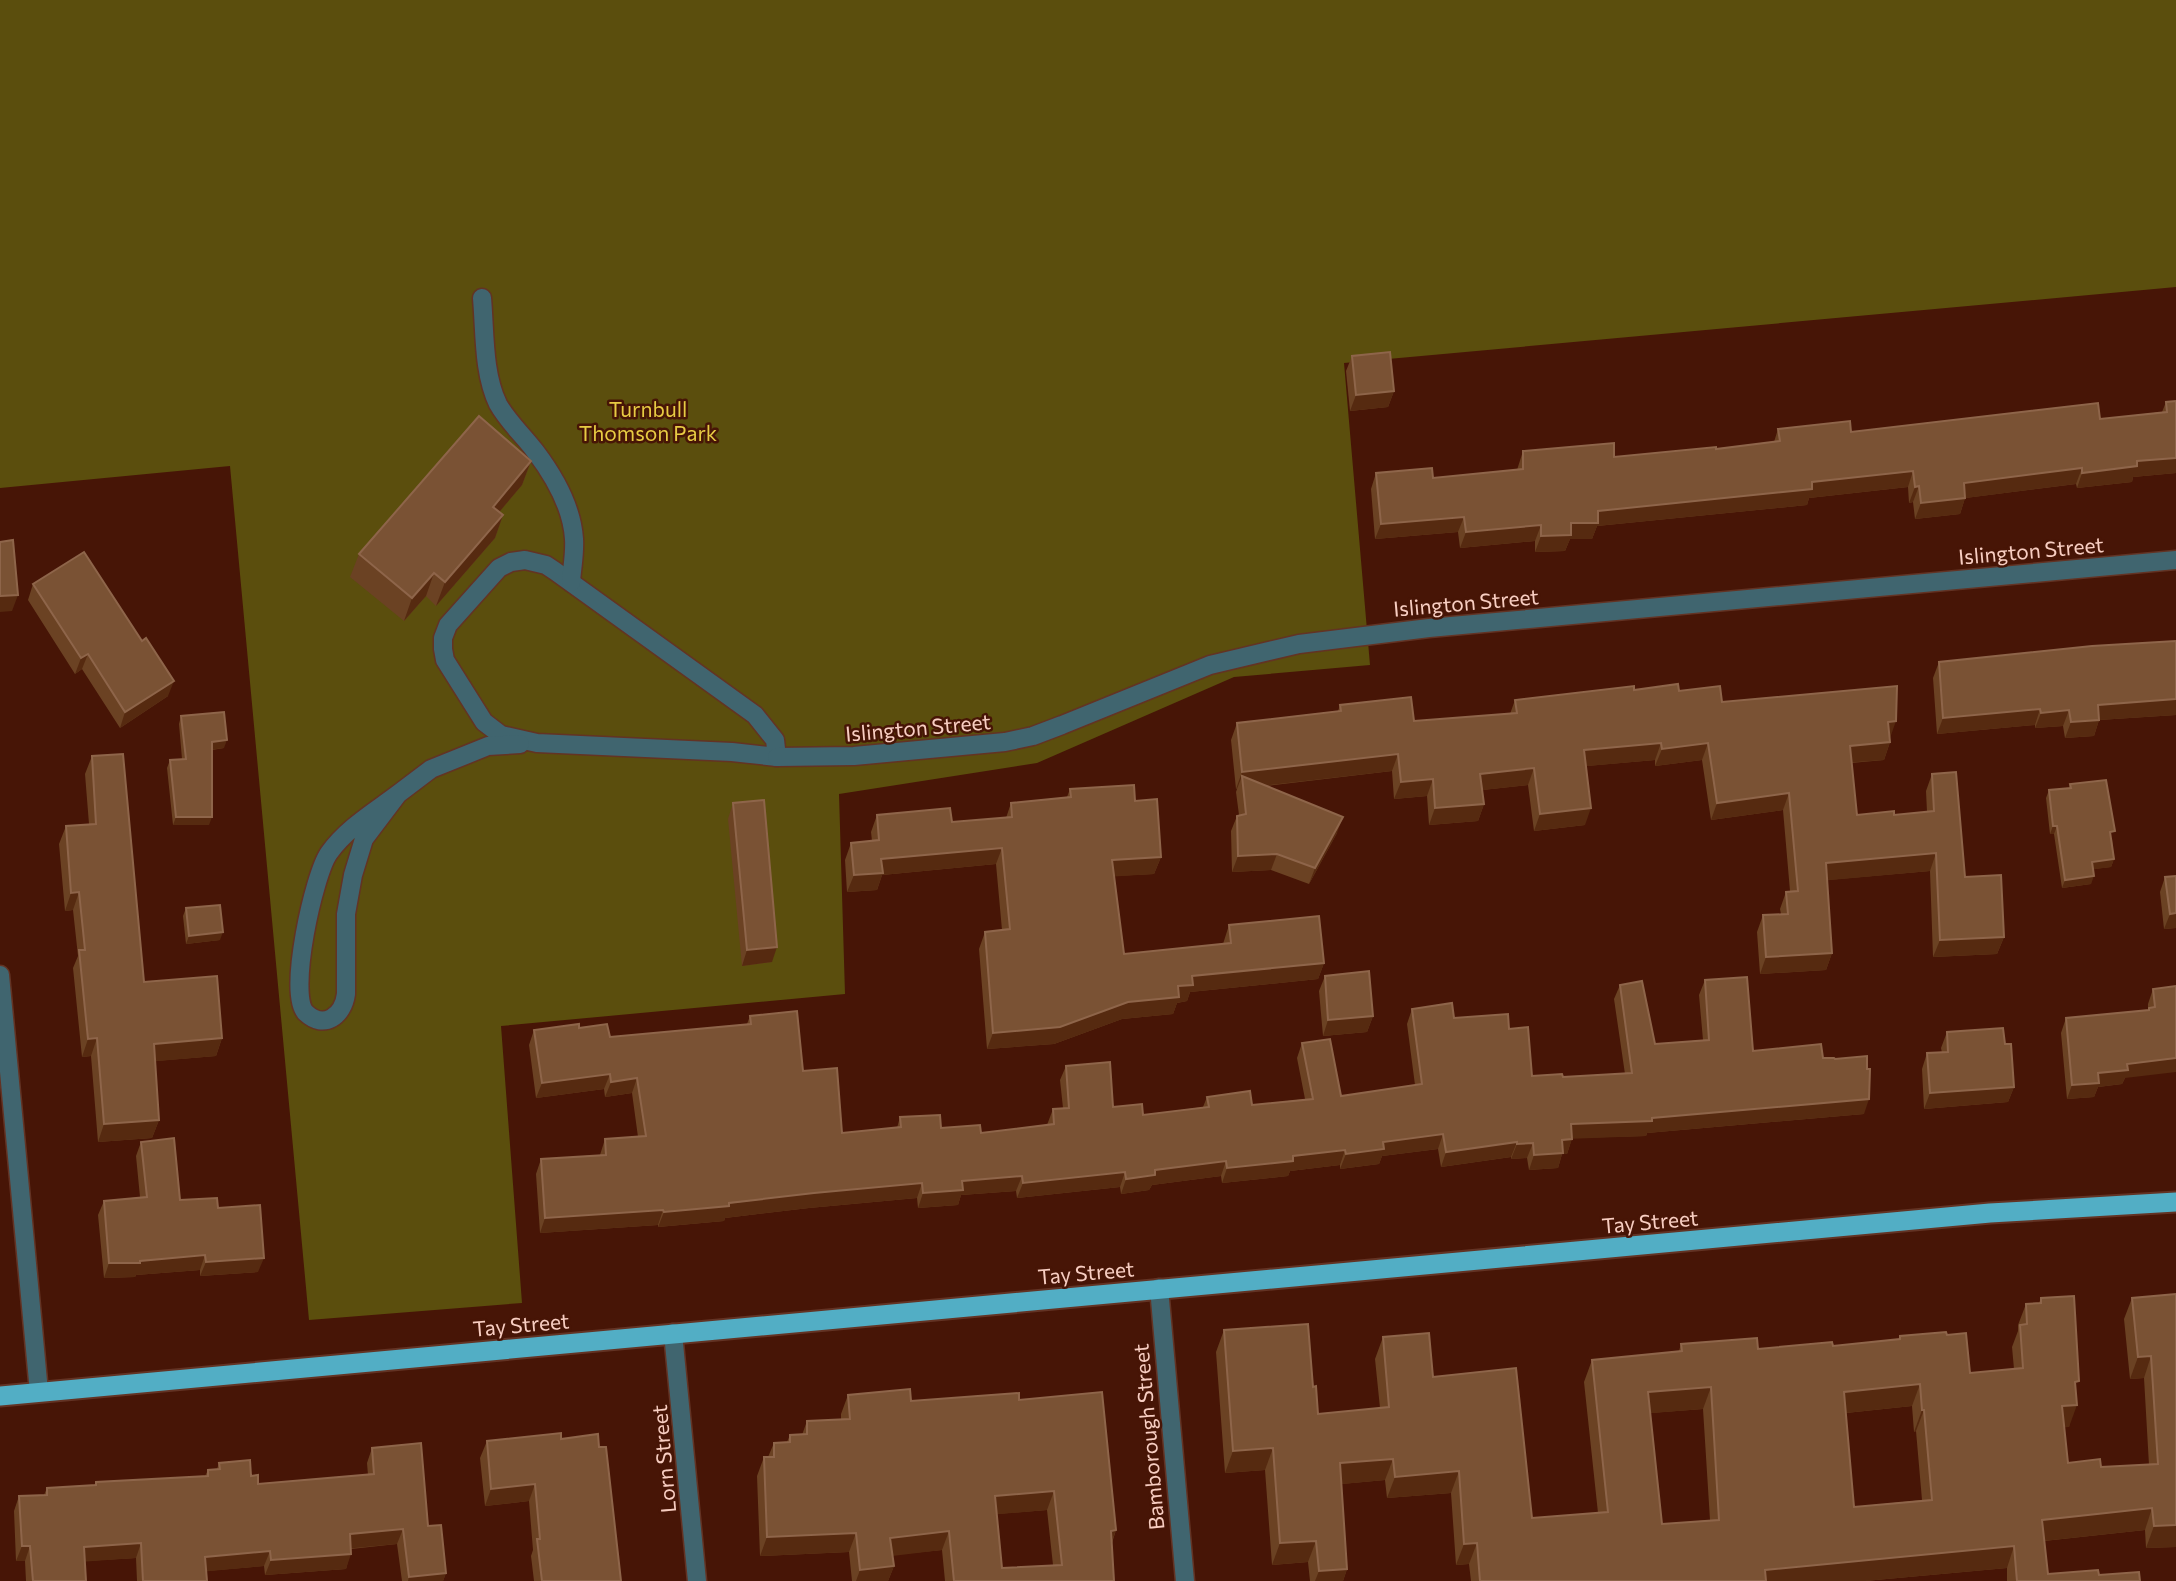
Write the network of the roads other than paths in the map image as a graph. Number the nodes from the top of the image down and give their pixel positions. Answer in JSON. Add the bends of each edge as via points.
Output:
{"nodes":[{"id":1,"x":482,"y":298,"type":"dead end"},
{"id":2,"x":2176,"y":560,"type":"edge"},
{"id":3,"x":571,"y":582,"type":"junction"},
{"id":4,"x":537,"y":743,"type":"junction"},
{"id":5,"x":777,"y":757,"type":"junction"},
{"id":6,"x":398,"y":794,"type":"junction"},
{"id":7,"x":0,"y":975,"type":"edge"},
{"id":8,"x":2176,"y":1202,"type":"edge"},
{"id":9,"x":1159,"y":1288,"type":"junction"},
{"id":10,"x":673,"y":1333,"type":"junction"},
{"id":11,"x":39,"y":1392,"type":"junction"},
{"id":12,"x":0,"y":1396,"type":"edge"},
{"id":13,"x":697,"y":1581,"type":"edge"},
{"id":14,"x":1185,"y":1581,"type":"edge"}],
"edges":[{"from":1,"to":3,"type":"street","via":[[489,372],[497,402],[549,472],[568,511],[574,538]]},
{"from":2,"to":5,"type":"street","name":"Islington Street","via":[[1429,628],[1299,644],[1210,665],[1062,725],[1005,742],[854,756]]},
{"from":3,"to":4,"type":"street","name":"Islington Street","via":[[546,565],[511,562],[499,568],[456,614],[443,638],[445,660],[484,722],[501,735]]},
{"from":3,"to":5,"type":"street","name":"Islington Street","via":[[755,715],[775,740]]},
{"from":4,"to":5,"type":"street","name":"Islington Street"},
{"from":4,"to":6,"type":"street","via":[[488,746],[431,769]]},
{"from":6,"to":6,"type":"street","via":[[364,839],[353,875],[346,914],[345,1006],[329,1020],[313,1019],[299,999],[302,956],[305,928],[327,855],[351,829]]},
{"from":7,"to":11,"type":"street"},
{"from":8,"to":9,"type":"highway","name":"Tay Street","via":[[1990,1213]]},
{"from":9,"to":10,"type":"highway","name":"Tay Street"},
{"from":9,"to":14,"type":"street","name":"Bamborough Street"},
{"from":10,"to":11,"type":"highway","name":"Tay Street"},
{"from":10,"to":13,"type":"street","name":"Lorn Street"},
{"from":11,"to":12,"type":"highway","name":"Tay Street"}]}
